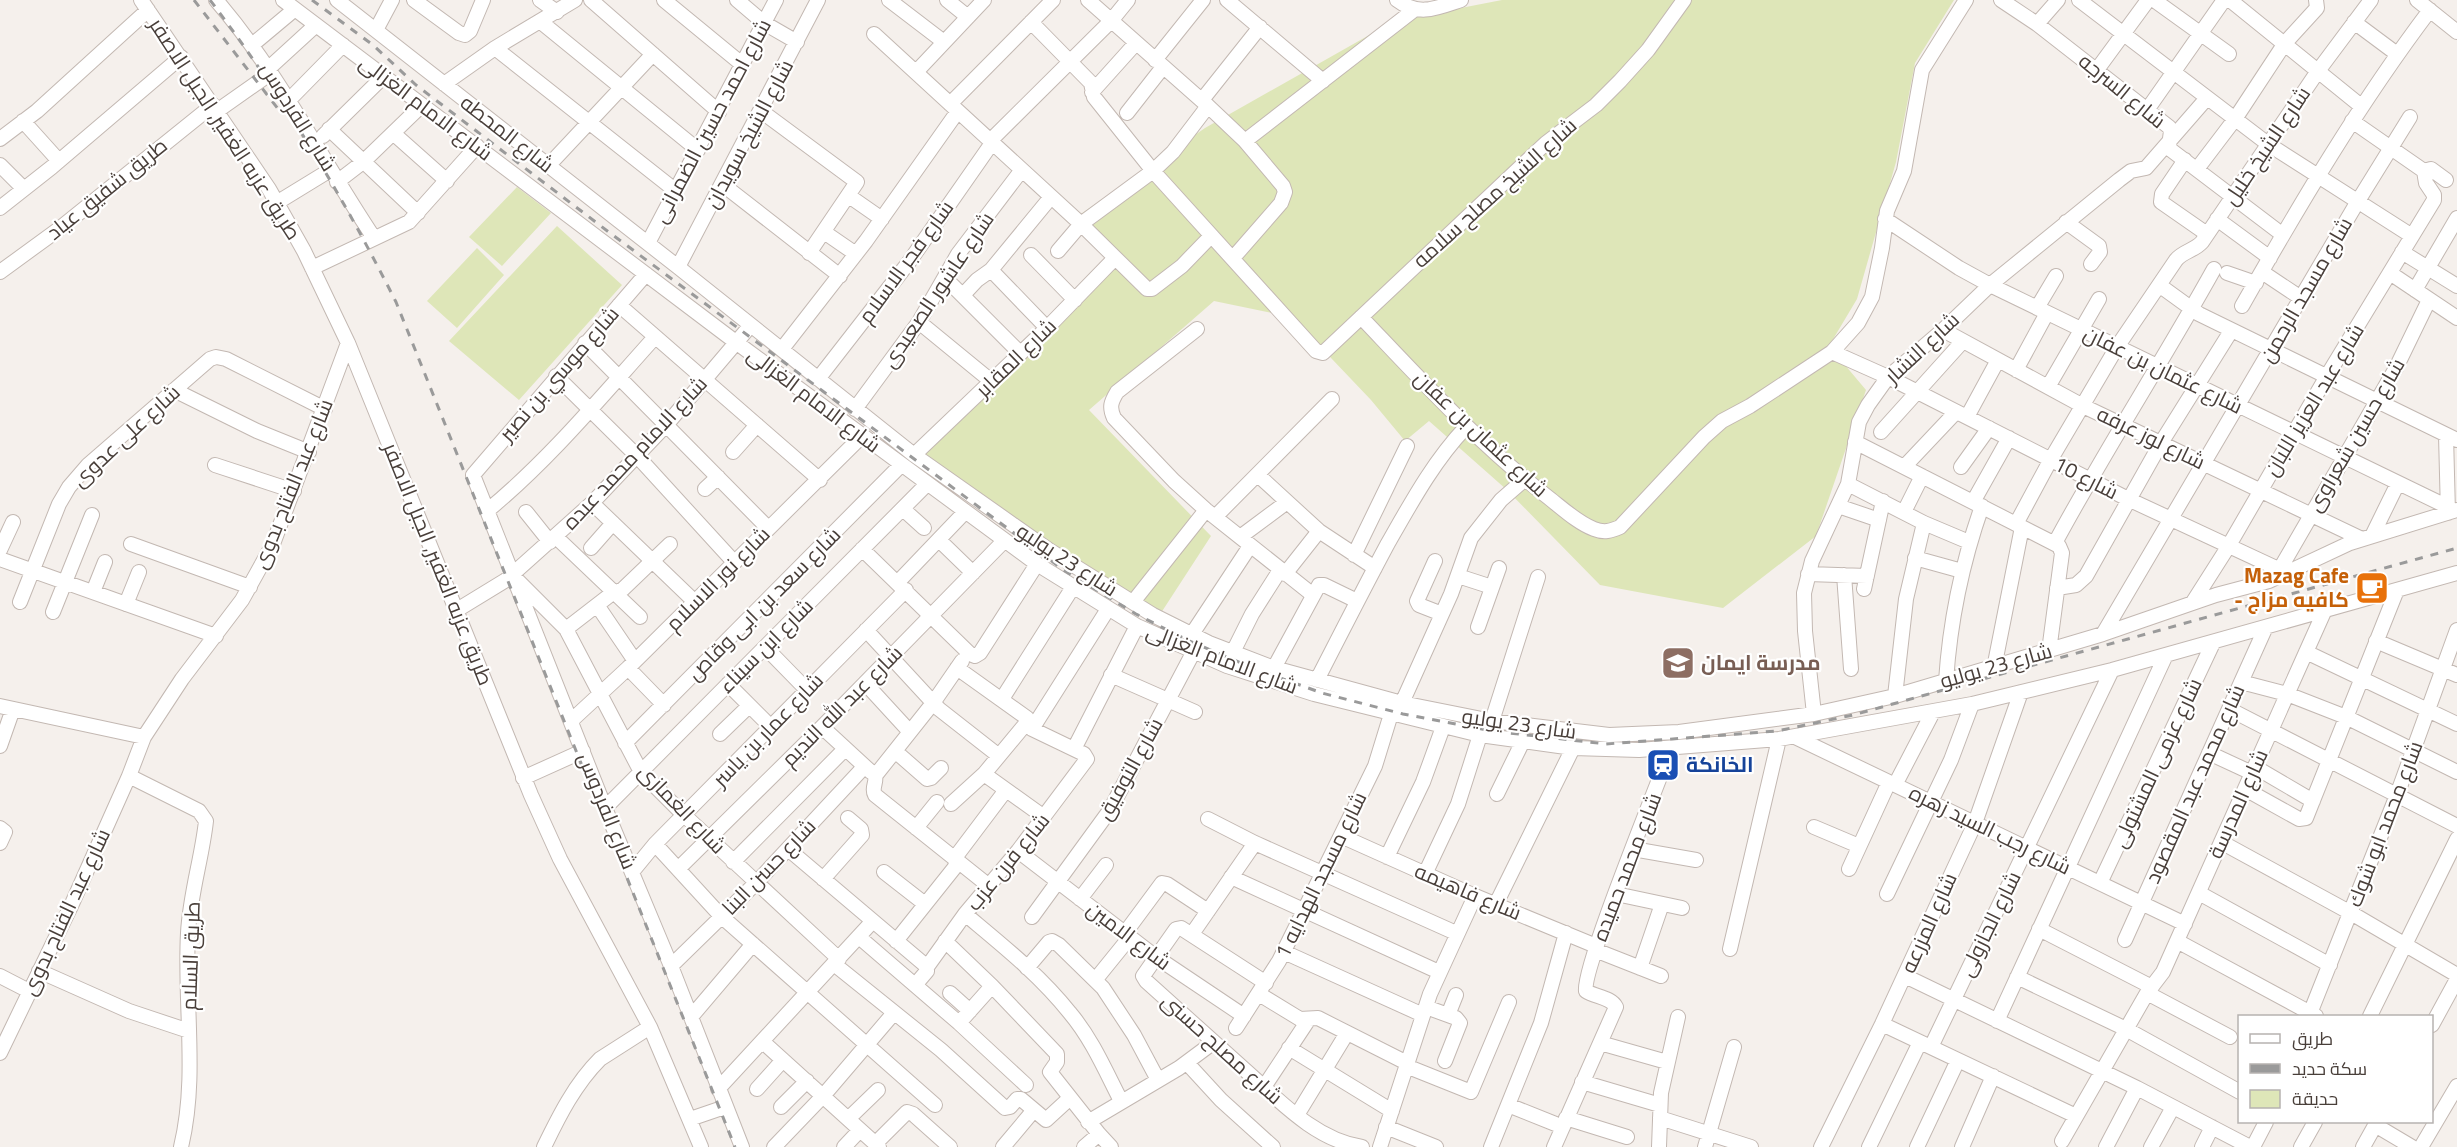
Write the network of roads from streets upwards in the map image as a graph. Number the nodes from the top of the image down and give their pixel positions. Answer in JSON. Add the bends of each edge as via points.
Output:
{"nodes":[{"id":1,"x":283,"y":0,"type":"edge"},
{"id":2,"x":337,"y":0,"type":"edge"},
{"id":3,"x":392,"y":0,"type":"edge"},
{"id":4,"x":414,"y":0,"type":"edge"},
{"id":5,"x":483,"y":0,"type":"edge"},
{"id":6,"x":540,"y":0,"type":"edge"},
{"id":7,"x":575,"y":0,"type":"edge"},
{"id":8,"x":591,"y":0,"type":"edge"},
{"id":9,"x":664,"y":0,"type":"edge"},
{"id":10,"x":737,"y":0,"type":"edge"},
{"id":11,"x":776,"y":0,"type":"edge"},
{"id":12,"x":818,"y":0,"type":"edge"},
{"id":13,"x":889,"y":0,"type":"edge"},
{"id":14,"x":947,"y":0,"type":"edge"},
{"id":15,"x":984,"y":0,"type":"edge"},
{"id":16,"x":1053,"y":0,"type":"edge"},
{"id":17,"x":1088,"y":0,"type":"edge"},
{"id":18,"x":1128,"y":0,"type":"edge"},
{"id":19,"x":1203,"y":0,"type":"edge"},
{"id":20,"x":1227,"y":0,"type":"edge"},
{"id":21,"x":1397,"y":0,"type":"edge"},
{"id":22,"x":1461,"y":0,"type":"edge"},
{"id":23,"x":1684,"y":0,"type":"edge"},
{"id":24,"x":1966,"y":0,"type":"edge"},
{"id":25,"x":2001,"y":0,"type":"edge"},
{"id":26,"x":2058,"y":0,"type":"edge"},
{"id":27,"x":2079,"y":0,"type":"edge"},
{"id":28,"x":2148,"y":0,"type":"edge"},
{"id":29,"x":2154,"y":0,"type":"edge"},
{"id":30,"x":2224,"y":0,"type":"edge"},
{"id":31,"x":2230,"y":0,"type":"edge"},
{"id":32,"x":2316,"y":0,"type":"edge"},
{"id":33,"x":2371,"y":0,"type":"edge"},
{"id":34,"x":220,"y":1,"type":"edge"},
{"id":35,"x":2426,"y":4,"type":"edge"},
{"id":36,"x":145,"y":5,"type":"edge"},
{"id":37,"x":1422,"y":7,"type":"edge"},
{"id":38,"x":295,"y":9,"type":"junction"},
{"id":39,"x":556,"y":12,"type":"junction"},
{"id":40,"x":968,"y":17,"type":"junction"},
{"id":41,"x":1111,"y":21,"type":"junction"},
{"id":42,"x":541,"y":22,"type":"junction"},
{"id":43,"x":1031,"y":22,"type":"junction"},
{"id":44,"x":2354,"y":22,"type":"junction"},
{"id":45,"x":764,"y":23,"type":"junction"},
{"id":46,"x":2037,"y":24,"type":"junction"},
{"id":47,"x":316,"y":25,"type":"junction"},
{"id":48,"x":1260,"y":27,"type":"junction"},
{"id":49,"x":376,"y":30,"type":"junction"},
{"id":50,"x":2457,"y":32,"type":"edge"},
{"id":51,"x":2200,"y":33,"type":"junction"},
{"id":52,"x":874,"y":34,"type":"dead end"},
{"id":53,"x":2123,"y":34,"type":"junction"},
{"id":54,"x":797,"y":42,"type":"junction"},
{"id":55,"x":944,"y":42,"type":"junction"},
{"id":56,"x":1136,"y":43,"type":"junction"},
{"id":57,"x":2285,"y":43,"type":"junction"},
{"id":58,"x":252,"y":45,"type":"junction"},
{"id":59,"x":343,"y":45,"type":"junction"},
{"id":60,"x":495,"y":48,"type":"junction"},
{"id":61,"x":653,"y":54,"type":"junction"},
{"id":62,"x":2229,"y":54,"type":"dead end"},
{"id":63,"x":2397,"y":54,"type":"junction"},
{"id":64,"x":181,"y":57,"type":"junction"},
{"id":65,"x":1070,"y":61,"type":"junction"},
{"id":66,"x":1159,"y":63,"type":"junction"},
{"id":67,"x":743,"y":65,"type":"junction"},
{"id":68,"x":270,"y":71,"type":"junction"},
{"id":69,"x":917,"y":71,"type":"junction"},
{"id":70,"x":2096,"y":71,"type":"junction"},
{"id":71,"x":2318,"y":71,"type":"junction"},
{"id":72,"x":2173,"y":73,"type":"junction"},
{"id":73,"x":384,"y":76,"type":"junction"},
{"id":74,"x":1323,"y":81,"type":"junction"},
{"id":75,"x":444,"y":84,"type":"junction"},
{"id":76,"x":621,"y":89,"type":"junction"},
{"id":77,"x":1092,"y":92,"type":"junction"},
{"id":78,"x":2207,"y":98,"type":"junction"},
{"id":79,"x":288,"y":100,"type":"junction"},
{"id":80,"x":1205,"y":103,"type":"junction"},
{"id":81,"x":422,"y":105,"type":"junction"},
{"id":82,"x":2361,"y":106,"type":"junction"},
{"id":83,"x":215,"y":108,"type":"junction"},
{"id":84,"x":954,"y":108,"type":"junction"},
{"id":85,"x":2147,"y":110,"type":"junction"},
{"id":86,"x":761,"y":111,"type":"junction"},
{"id":87,"x":719,"y":112,"type":"junction"},
{"id":88,"x":1127,"y":113,"type":"dead end"},
{"id":89,"x":2410,"y":117,"type":"dead end"},
{"id":90,"x":2235,"y":119,"type":"junction"},
{"id":91,"x":23,"y":121,"type":"junction"},
{"id":92,"x":589,"y":121,"type":"junction"},
{"id":93,"x":2352,"y":121,"type":"junction"},
{"id":94,"x":329,"y":129,"type":"junction"},
{"id":95,"x":393,"y":133,"type":"junction"},
{"id":96,"x":2171,"y":138,"type":"junction"},
{"id":97,"x":0,"y":139,"type":"edge"},
{"id":98,"x":1245,"y":141,"type":"junction"},
{"id":99,"x":991,"y":142,"type":"junction"},
{"id":100,"x":317,"y":143,"type":"junction"},
{"id":101,"x":2268,"y":144,"type":"junction"},
{"id":102,"x":477,"y":146,"type":"junction"},
{"id":103,"x":2391,"y":148,"type":"junction"},
{"id":104,"x":698,"y":150,"type":"junction"},
{"id":105,"x":2185,"y":160,"type":"junction"},
{"id":106,"x":59,"y":161,"type":"junction"},
{"id":107,"x":363,"y":162,"type":"junction"},
{"id":108,"x":0,"y":165,"type":"edge"},
{"id":109,"x":548,"y":165,"type":"junction"},
{"id":110,"x":2197,"y":169,"type":"junction"},
{"id":111,"x":1021,"y":171,"type":"junction"},
{"id":112,"x":1153,"y":171,"type":"junction"},
{"id":113,"x":2424,"y":171,"type":"junction"},
{"id":114,"x":2318,"y":176,"type":"junction"},
{"id":115,"x":335,"y":178,"type":"junction"},
{"id":116,"x":2446,"y":180,"type":"dead end"},
{"id":117,"x":447,"y":181,"type":"junction"},
{"id":118,"x":722,"y":184,"type":"junction"},
{"id":119,"x":24,"y":189,"type":"junction"},
{"id":120,"x":676,"y":191,"type":"junction"},
{"id":121,"x":2233,"y":195,"type":"junction"},
{"id":122,"x":849,"y":196,"type":"junction"},
{"id":123,"x":1051,"y":197,"type":"junction"},
{"id":124,"x":2358,"y":201,"type":"junction"},
{"id":125,"x":278,"y":202,"type":"junction"},
{"id":126,"x":0,"y":208,"type":"edge"},
{"id":127,"x":418,"y":213,"type":"junction"},
{"id":128,"x":2457,"y":218,"type":"edge"},
{"id":129,"x":882,"y":219,"type":"junction"},
{"id":130,"x":1885,"y":219,"type":"junction"},
{"id":131,"x":2217,"y":219,"type":"junction"},
{"id":132,"x":2066,"y":222,"type":"junction"},
{"id":133,"x":1081,"y":225,"type":"junction"},
{"id":134,"x":824,"y":232,"type":"junction"},
{"id":135,"x":2207,"y":234,"type":"junction"},
{"id":136,"x":2283,"y":235,"type":"junction"},
{"id":137,"x":1211,"y":236,"type":"junction"},
{"id":138,"x":2412,"y":236,"type":"junction"},
{"id":139,"x":374,"y":238,"type":"junction"},
{"id":140,"x":648,"y":243,"type":"junction"},
{"id":141,"x":1058,"y":250,"type":"dead end"},
{"id":142,"x":809,"y":252,"type":"junction"},
{"id":143,"x":2402,"y":252,"type":"junction"},
{"id":144,"x":856,"y":254,"type":"junction"},
{"id":145,"x":1031,"y":255,"type":"dead end"},
{"id":146,"x":1115,"y":258,"type":"junction"},
{"id":147,"x":1233,"y":258,"type":"junction"},
{"id":148,"x":2270,"y":258,"type":"junction"},
{"id":149,"x":2091,"y":264,"type":"dead end"},
{"id":150,"x":678,"y":267,"type":"junction"},
{"id":151,"x":312,"y":268,"type":"junction"},
{"id":152,"x":2428,"y":268,"type":"junction"},
{"id":153,"x":991,"y":270,"type":"junction"},
{"id":154,"x":0,"y":271,"type":"edge"},
{"id":155,"x":2390,"y":273,"type":"junction"},
{"id":156,"x":646,"y":274,"type":"junction"},
{"id":157,"x":840,"y":276,"type":"junction"},
{"id":158,"x":2056,"y":276,"type":"dead end"},
{"id":159,"x":2259,"y":277,"type":"junction"},
{"id":160,"x":945,"y":278,"type":"junction"},
{"id":161,"x":1990,"y":285,"type":"junction"},
{"id":162,"x":2159,"y":285,"type":"junction"},
{"id":163,"x":2457,"y":286,"type":"edge"},
{"id":164,"x":2415,"y":291,"type":"junction"},
{"id":165,"x":963,"y":295,"type":"junction"},
{"id":166,"x":2301,"y":298,"type":"junction"},
{"id":167,"x":2099,"y":299,"type":"dead end"},
{"id":168,"x":1075,"y":300,"type":"junction"},
{"id":169,"x":2429,"y":300,"type":"junction"},
{"id":170,"x":619,"y":305,"type":"junction"},
{"id":171,"x":2242,"y":306,"type":"dead end"},
{"id":172,"x":2191,"y":310,"type":"junction"},
{"id":173,"x":2042,"y":311,"type":"junction"},
{"id":174,"x":1361,"y":317,"type":"junction"},
{"id":175,"x":2457,"y":318,"type":"edge"},
{"id":176,"x":919,"y":322,"type":"junction"},
{"id":177,"x":751,"y":325,"type":"junction"},
{"id":178,"x":1047,"y":328,"type":"junction"},
{"id":179,"x":1197,"y":329,"type":"dead end"},
{"id":180,"x":1943,"y":330,"type":"junction"},
{"id":181,"x":2081,"y":330,"type":"junction"},
{"id":182,"x":2231,"y":331,"type":"junction"},
{"id":183,"x":655,"y":337,"type":"junction"},
{"id":184,"x":1963,"y":341,"type":"junction"},
{"id":185,"x":348,"y":343,"type":"junction"},
{"id":186,"x":737,"y":343,"type":"junction"},
{"id":187,"x":585,"y":344,"type":"junction"},
{"id":188,"x":2116,"y":347,"type":"junction"},
{"id":189,"x":2271,"y":349,"type":"junction"},
{"id":190,"x":782,"y":350,"type":"junction"},
{"id":191,"x":1832,"y":352,"type":"junction"},
{"id":192,"x":1020,"y":353,"type":"junction"},
{"id":193,"x":1998,"y":360,"type":"junction"},
{"id":194,"x":2158,"y":367,"type":"junction"},
{"id":195,"x":2016,"y":370,"type":"junction"},
{"id":196,"x":556,"y":376,"type":"junction"},
{"id":197,"x":2327,"y":376,"type":"junction"},
{"id":198,"x":619,"y":377,"type":"junction"},
{"id":199,"x":1888,"y":377,"type":"junction"},
{"id":200,"x":818,"y":379,"type":"junction"},
{"id":201,"x":706,"y":380,"type":"junction"},
{"id":202,"x":991,"y":381,"type":"junction"},
{"id":203,"x":2197,"y":386,"type":"junction"},
{"id":204,"x":2048,"y":387,"type":"junction"},
{"id":205,"x":174,"y":390,"type":"junction"},
{"id":206,"x":1917,"y":392,"type":"junction"},
{"id":207,"x":1332,"y":399,"type":"dead end"},
{"id":208,"x":2377,"y":401,"type":"junction"},
{"id":209,"x":2083,"y":406,"type":"junction"},
{"id":210,"x":2239,"y":406,"type":"junction"},
{"id":211,"x":325,"y":409,"type":"junction"},
{"id":212,"x":855,"y":409,"type":"junction"},
{"id":213,"x":591,"y":410,"type":"junction"},
{"id":214,"x":1961,"y":414,"type":"junction"},
{"id":215,"x":667,"y":424,"type":"junction"},
{"id":216,"x":2122,"y":424,"type":"junction"},
{"id":217,"x":757,"y":425,"type":"junction"},
{"id":218,"x":1466,"y":427,"type":"junction"},
{"id":219,"x":1989,"y":428,"type":"junction"},
{"id":220,"x":1881,"y":432,"type":"dead end"},
{"id":221,"x":2294,"y":433,"type":"junction"},
{"id":222,"x":862,"y":436,"type":"junction"},
{"id":223,"x":2009,"y":438,"type":"junction"},
{"id":224,"x":2452,"y":438,"type":"edge"},
{"id":225,"x":1855,"y":442,"type":"junction"},
{"id":226,"x":2161,"y":443,"type":"junction"},
{"id":227,"x":1407,"y":446,"type":"dead end"},
{"id":228,"x":309,"y":452,"type":"junction"},
{"id":229,"x":733,"y":452,"type":"dead end"},
{"id":230,"x":914,"y":455,"type":"junction"},
{"id":231,"x":638,"y":457,"type":"junction"},
{"id":232,"x":2343,"y":457,"type":"junction"},
{"id":233,"x":2051,"y":459,"type":"junction"},
{"id":234,"x":2204,"y":464,"type":"junction"},
{"id":235,"x":215,"y":465,"type":"dead end"},
{"id":236,"x":901,"y":465,"type":"junction"},
{"id":237,"x":1904,"y":467,"type":"junction"},
{"id":238,"x":1961,"y":467,"type":"dead end"},
{"id":239,"x":473,"y":475,"type":"joint"},
{"id":240,"x":1258,"y":475,"type":"junction"},
{"id":241,"x":1922,"y":476,"type":"junction"},
{"id":242,"x":718,"y":477,"type":"junction"},
{"id":243,"x":1525,"y":479,"type":"junction"},
{"id":244,"x":2090,"y":479,"type":"junction"},
{"id":245,"x":820,"y":480,"type":"junction"},
{"id":246,"x":2398,"y":483,"type":"junction"},
{"id":247,"x":927,"y":484,"type":"junction"},
{"id":248,"x":1848,"y":484,"type":"junction"},
{"id":249,"x":705,"y":489,"type":"dead end"},
{"id":250,"x":2260,"y":491,"type":"junction"},
{"id":251,"x":294,"y":492,"type":"junction"},
{"id":252,"x":2128,"y":499,"type":"junction"},
{"id":253,"x":1883,"y":501,"type":"junction"},
{"id":254,"x":1287,"y":502,"type":"junction"},
{"id":255,"x":592,"y":503,"type":"junction"},
{"id":256,"x":1978,"y":504,"type":"junction"},
{"id":257,"x":1838,"y":506,"type":"junction"},
{"id":258,"x":903,"y":509,"type":"junction"},
{"id":259,"x":2451,"y":510,"type":"edge"},
{"id":260,"x":486,"y":511,"type":"junction"},
{"id":261,"x":526,"y":512,"type":"dead end"},
{"id":262,"x":965,"y":513,"type":"junction"},
{"id":263,"x":1904,"y":513,"type":"junction"},
{"id":264,"x":1210,"y":514,"type":"junction"},
{"id":265,"x":2310,"y":514,"type":"junction"},
{"id":266,"x":92,"y":515,"type":"dead end"},
{"id":267,"x":1879,"y":520,"type":"junction"},
{"id":268,"x":2171,"y":520,"type":"junction"},
{"id":269,"x":13,"y":522,"type":"dead end"},
{"id":270,"x":613,"y":523,"type":"junction"},
{"id":271,"x":1924,"y":523,"type":"junction"},
{"id":272,"x":2019,"y":525,"type":"junction"},
{"id":273,"x":768,"y":528,"type":"junction"},
{"id":274,"x":924,"y":528,"type":"dead end"},
{"id":275,"x":1319,"y":531,"type":"junction"},
{"id":276,"x":2367,"y":538,"type":"junction"},
{"id":277,"x":553,"y":539,"type":"junction"},
{"id":278,"x":939,"y":540,"type":"junction"},
{"id":279,"x":1004,"y":541,"type":"junction"},
{"id":280,"x":1245,"y":541,"type":"junction"},
{"id":281,"x":1969,"y":542,"type":"junction"},
{"id":282,"x":131,"y":544,"type":"dead end"},
{"id":283,"x":670,"y":544,"type":"dead end"},
{"id":284,"x":2058,"y":546,"type":"junction"},
{"id":285,"x":2228,"y":547,"type":"junction"},
{"id":286,"x":591,"y":548,"type":"dead end"},
{"id":287,"x":862,"y":549,"type":"junction"},
{"id":288,"x":1354,"y":555,"type":"junction"},
{"id":289,"x":1915,"y":558,"type":"junction"},
{"id":290,"x":1,"y":559,"type":"edge"},
{"id":291,"x":653,"y":560,"type":"junction"},
{"id":292,"x":1435,"y":561,"type":"dead end"},
{"id":293,"x":105,"y":562,"type":"dead end"},
{"id":294,"x":734,"y":562,"type":"junction"},
{"id":295,"x":1037,"y":564,"type":"junction"},
{"id":296,"x":1375,"y":568,"type":"junction"},
{"id":297,"x":1499,"y":568,"type":"dead end"},
{"id":298,"x":32,"y":570,"type":"junction"},
{"id":299,"x":1962,"y":571,"type":"junction"},
{"id":300,"x":2283,"y":571,"type":"junction"},
{"id":301,"x":139,"y":572,"type":"dead end"},
{"id":302,"x":1282,"y":572,"type":"junction"},
{"id":303,"x":973,"y":573,"type":"junction"},
{"id":304,"x":2457,"y":573,"type":"edge"},
{"id":305,"x":1808,"y":574,"type":"junction"},
{"id":306,"x":513,"y":575,"type":"junction"},
{"id":307,"x":1844,"y":575,"type":"junction"},
{"id":308,"x":1458,"y":576,"type":"junction"},
{"id":309,"x":1538,"y":577,"type":"dead end"},
{"id":310,"x":64,"y":582,"type":"junction"},
{"id":311,"x":902,"y":586,"type":"junction"},
{"id":312,"x":250,"y":587,"type":"junction"},
{"id":313,"x":1073,"y":587,"type":"junction"},
{"id":314,"x":1492,"y":587,"type":"junction"},
{"id":315,"x":2057,"y":588,"type":"junction"},
{"id":316,"x":2397,"y":590,"type":"junction"},
{"id":317,"x":93,"y":592,"type":"junction"},
{"id":318,"x":614,"y":592,"type":"junction"},
{"id":319,"x":1313,"y":595,"type":"junction"},
{"id":320,"x":1357,"y":600,"type":"junction"},
{"id":321,"x":20,"y":602,"type":"dead end"},
{"id":322,"x":695,"y":602,"type":"junction"},
{"id":323,"x":1133,"y":602,"type":"junction"},
{"id":324,"x":2193,"y":602,"type":"junction"},
{"id":325,"x":126,"y":604,"type":"junction"},
{"id":326,"x":597,"y":605,"type":"junction"},
{"id":327,"x":1108,"y":609,"type":"junction"},
{"id":328,"x":457,"y":610,"type":"junction"},
{"id":329,"x":53,"y":612,"type":"dead end"},
{"id":330,"x":2324,"y":612,"type":"junction"},
{"id":331,"x":932,"y":614,"type":"junction"},
{"id":332,"x":1442,"y":614,"type":"junction"},
{"id":333,"x":640,"y":617,"type":"dead end"},
{"id":334,"x":1137,"y":626,"type":"junction"},
{"id":335,"x":1478,"y":627,"type":"dead end"},
{"id":336,"x":566,"y":629,"type":"junction"},
{"id":337,"x":2265,"y":629,"type":"junction"},
{"id":338,"x":866,"y":630,"type":"junction"},
{"id":339,"x":2457,"y":630,"type":"edge"},
{"id":340,"x":1192,"y":634,"type":"junction"},
{"id":341,"x":2103,"y":634,"type":"junction"},
{"id":342,"x":216,"y":636,"type":"junction"},
{"id":343,"x":2376,"y":642,"type":"junction"},
{"id":344,"x":2213,"y":643,"type":"junction"},
{"id":345,"x":765,"y":647,"type":"junction"},
{"id":346,"x":1194,"y":651,"type":"junction"},
{"id":347,"x":2049,"y":651,"type":"junction"},
{"id":348,"x":1233,"y":652,"type":"junction"},
{"id":349,"x":2306,"y":652,"type":"junction"},
{"id":350,"x":972,"y":654,"type":"junction"},
{"id":351,"x":891,"y":657,"type":"junction"},
{"id":352,"x":2165,"y":657,"type":"junction"},
{"id":353,"x":632,"y":664,"type":"junction"},
{"id":354,"x":957,"y":668,"type":"junction"},
{"id":355,"x":1275,"y":668,"type":"junction"},
{"id":356,"x":1994,"y":668,"type":"junction"},
{"id":357,"x":1851,"y":669,"type":"dead end"},
{"id":358,"x":2443,"y":669,"type":"junction"},
{"id":359,"x":2112,"y":670,"type":"junction"},
{"id":360,"x":1111,"y":675,"type":"junction"},
{"id":361,"x":2457,"y":675,"type":"edge"},
{"id":362,"x":2362,"y":678,"type":"junction"},
{"id":363,"x":1317,"y":680,"type":"junction"},
{"id":364,"x":1946,"y":681,"type":"junction"},
{"id":365,"x":2241,"y":682,"type":"junction"},
{"id":366,"x":865,"y":683,"type":"junction"},
{"id":367,"x":728,"y":684,"type":"junction"},
{"id":368,"x":807,"y":690,"type":"junction"},
{"id":369,"x":2021,"y":692,"type":"junction"},
{"id":370,"x":600,"y":694,"type":"junction"},
{"id":371,"x":2287,"y":694,"type":"junction"},
{"id":372,"x":1895,"y":696,"type":"junction"},
{"id":373,"x":1002,"y":699,"type":"junction"},
{"id":374,"x":1169,"y":700,"type":"junction"},
{"id":375,"x":933,"y":703,"type":"junction"},
{"id":376,"x":1402,"y":703,"type":"junction"},
{"id":377,"x":1971,"y":704,"type":"junction"},
{"id":378,"x":664,"y":705,"type":"junction"},
{"id":379,"x":749,"y":705,"type":"junction"},
{"id":380,"x":6,"y":707,"type":"edge"},
{"id":381,"x":2229,"y":709,"type":"junction"},
{"id":382,"x":2428,"y":710,"type":"junction"},
{"id":383,"x":1195,"y":711,"type":"dead end"},
{"id":384,"x":1933,"y":712,"type":"junction"},
{"id":385,"x":1391,"y":714,"type":"junction"},
{"id":386,"x":1814,"y":714,"type":"junction"},
{"id":387,"x":2346,"y":717,"type":"junction"},
{"id":388,"x":572,"y":720,"type":"junction"},
{"id":389,"x":1492,"y":721,"type":"junction"},
{"id":390,"x":2457,"y":724,"type":"edge"},
{"id":391,"x":1030,"y":725,"type":"junction"},
{"id":392,"x":771,"y":727,"type":"junction"},
{"id":393,"x":822,"y":727,"type":"junction"},
{"id":394,"x":1443,"y":727,"type":"junction"},
{"id":395,"x":2271,"y":731,"type":"junction"},
{"id":396,"x":910,"y":732,"type":"junction"},
{"id":397,"x":720,"y":734,"type":"dead end"},
{"id":398,"x":1480,"y":735,"type":"junction"},
{"id":399,"x":144,"y":737,"type":"junction"},
{"id":400,"x":1795,"y":737,"type":"junction"},
{"id":401,"x":1779,"y":739,"type":"junction"},
{"id":402,"x":1523,"y":741,"type":"junction"},
{"id":403,"x":625,"y":743,"type":"junction"},
{"id":404,"x":0,"y":746,"type":"edge"},
{"id":405,"x":1573,"y":748,"type":"junction"},
{"id":406,"x":1671,"y":748,"type":"junction"},
{"id":407,"x":845,"y":749,"type":"junction"},
{"id":408,"x":1074,"y":749,"type":"junction"},
{"id":409,"x":895,"y":751,"type":"junction"},
{"id":410,"x":2414,"y":751,"type":"junction"},
{"id":411,"x":583,"y":752,"type":"junction"},
{"id":412,"x":2210,"y":753,"type":"junction"},
{"id":413,"x":999,"y":756,"type":"junction"},
{"id":414,"x":2329,"y":760,"type":"junction"},
{"id":415,"x":941,"y":768,"type":"dead end"},
{"id":416,"x":2253,"y":770,"type":"junction"},
{"id":417,"x":869,"y":771,"type":"junction"},
{"id":418,"x":641,"y":772,"type":"junction"},
{"id":419,"x":2457,"y":772,"type":"edge"},
{"id":420,"x":984,"y":774,"type":"junction"},
{"id":421,"x":129,"y":776,"type":"junction"},
{"id":422,"x":523,"y":778,"type":"junction"},
{"id":423,"x":1892,"y":783,"type":"junction"},
{"id":424,"x":2245,"y":789,"type":"junction"},
{"id":425,"x":1006,"y":790,"type":"junction"},
{"id":426,"x":1497,"y":794,"type":"dead end"},
{"id":427,"x":2397,"y":795,"type":"junction"},
{"id":428,"x":2313,"y":801,"type":"junction"},
{"id":429,"x":1930,"y":802,"type":"junction"},
{"id":430,"x":605,"y":808,"type":"junction"},
{"id":431,"x":684,"y":815,"type":"junction"},
{"id":432,"x":1044,"y":817,"type":"junction"},
{"id":433,"x":848,"y":818,"type":"dead end"},
{"id":434,"x":1208,"y":819,"type":"dead end"},
{"id":435,"x":2455,"y":821,"type":"edge"},
{"id":436,"x":1975,"y":823,"type":"junction"},
{"id":437,"x":1814,"y":827,"type":"dead end"},
{"id":438,"x":0,"y":828,"type":"edge"},
{"id":439,"x":916,"y":828,"type":"junction"},
{"id":440,"x":1341,"y":836,"type":"junction"},
{"id":441,"x":709,"y":838,"type":"junction"},
{"id":442,"x":2457,"y":839,"type":"edge"},
{"id":443,"x":2221,"y":842,"type":"junction"},
{"id":444,"x":0,"y":843,"type":"edge"},
{"id":445,"x":1255,"y":843,"type":"junction"},
{"id":446,"x":655,"y":844,"type":"junction"},
{"id":447,"x":1859,"y":846,"type":"junction"},
{"id":448,"x":2027,"y":848,"type":"junction"},
{"id":449,"x":788,"y":849,"type":"junction"},
{"id":450,"x":1634,"y":849,"type":"junction"},
{"id":451,"x":1018,"y":851,"type":"junction"},
{"id":452,"x":1387,"y":857,"type":"junction"},
{"id":453,"x":957,"y":860,"type":"junction"},
{"id":454,"x":1696,"y":860,"type":"dead end"},
{"id":455,"x":733,"y":862,"type":"junction"},
{"id":456,"x":1106,"y":865,"type":"dead end"},
{"id":457,"x":2068,"y":867,"type":"junction"},
{"id":458,"x":678,"y":869,"type":"junction"},
{"id":459,"x":1849,"y":869,"type":"dead end"},
{"id":460,"x":632,"y":872,"type":"junction"},
{"id":461,"x":884,"y":872,"type":"dead end"},
{"id":462,"x":1322,"y":874,"type":"junction"},
{"id":463,"x":1425,"y":874,"type":"junction"},
{"id":464,"x":1231,"y":877,"type":"junction"},
{"id":465,"x":823,"y":879,"type":"junction"},
{"id":466,"x":1058,"y":882,"type":"junction"},
{"id":467,"x":756,"y":883,"type":"junction"},
{"id":468,"x":2100,"y":883,"type":"junction"},
{"id":469,"x":989,"y":886,"type":"junction"},
{"id":470,"x":2199,"y":893,"type":"junction"},
{"id":471,"x":1616,"y":894,"type":"junction"},
{"id":472,"x":1887,"y":894,"type":"dead end"},
{"id":473,"x":1475,"y":896,"type":"junction"},
{"id":474,"x":1080,"y":899,"type":"junction"},
{"id":475,"x":2142,"y":903,"type":"junction"},
{"id":476,"x":926,"y":904,"type":"junction"},
{"id":477,"x":1496,"y":904,"type":"junction"},
{"id":478,"x":1662,"y":904,"type":"junction"},
{"id":479,"x":1682,"y":908,"type":"dead end"},
{"id":480,"x":1208,"y":911,"type":"junction"},
{"id":481,"x":1303,"y":911,"type":"junction"},
{"id":482,"x":2351,"y":913,"type":"junction"},
{"id":483,"x":965,"y":914,"type":"junction"},
{"id":484,"x":721,"y":916,"type":"junction"},
{"id":485,"x":1032,"y":917,"type":"dead end"},
{"id":486,"x":872,"y":922,"type":"junction"},
{"id":487,"x":2185,"y":924,"type":"junction"},
{"id":488,"x":2039,"y":929,"type":"junction"},
{"id":489,"x":1188,"y":932,"type":"junction"},
{"id":490,"x":1456,"y":933,"type":"junction"},
{"id":491,"x":1566,"y":933,"type":"junction"},
{"id":492,"x":1127,"y":935,"type":"junction"},
{"id":493,"x":859,"y":937,"type":"junction"},
{"id":494,"x":2125,"y":940,"type":"dead end"},
{"id":495,"x":896,"y":941,"type":"junction"},
{"id":496,"x":945,"y":941,"type":"junction"},
{"id":497,"x":2177,"y":941,"type":"junction"},
{"id":498,"x":753,"y":944,"type":"junction"},
{"id":499,"x":2406,"y":945,"type":"junction"},
{"id":500,"x":1596,"y":948,"type":"junction"},
{"id":501,"x":1730,"y":949,"type":"dead end"},
{"id":502,"x":1284,"y":952,"type":"junction"},
{"id":503,"x":1156,"y":957,"type":"junction"},
{"id":504,"x":836,"y":961,"type":"junction"},
{"id":505,"x":2330,"y":965,"type":"junction"},
{"id":506,"x":671,"y":966,"type":"junction"},
{"id":507,"x":927,"y":967,"type":"junction"},
{"id":508,"x":1027,"y":968,"type":"junction"},
{"id":509,"x":1640,"y":968,"type":"junction"},
{"id":510,"x":39,"y":971,"type":"junction"},
{"id":511,"x":1438,"y":972,"type":"junction"},
{"id":512,"x":0,"y":976,"type":"edge"},
{"id":513,"x":1661,"y":976,"type":"dead end"},
{"id":514,"x":1905,"y":976,"type":"junction"},
{"id":515,"x":2457,"y":977,"type":"edge"},
{"id":516,"x":2017,"y":978,"type":"junction"},
{"id":517,"x":1096,"y":979,"type":"junction"},
{"id":518,"x":916,"y":984,"type":"junction"},
{"id":519,"x":992,"y":986,"type":"junction"},
{"id":520,"x":1262,"y":988,"type":"junction"},
{"id":521,"x":2149,"y":990,"type":"junction"},
{"id":522,"x":29,"y":991,"type":"junction"},
{"id":523,"x":808,"y":993,"type":"junction"},
{"id":524,"x":950,"y":993,"type":"dead end"},
{"id":525,"x":1456,"y":995,"type":"dead end"},
{"id":526,"x":1954,"y":1000,"type":"junction"},
{"id":527,"x":1509,"y":1002,"type":"dead end"},
{"id":528,"x":970,"y":1011,"type":"junction"},
{"id":529,"x":1424,"y":1011,"type":"junction"},
{"id":530,"x":893,"y":1014,"type":"junction"},
{"id":531,"x":1448,"y":1015,"type":"junction"},
{"id":532,"x":2310,"y":1015,"type":"edge"},
{"id":533,"x":2312,"y":1015,"type":"edge"},
{"id":534,"x":2371,"y":1015,"type":"edge"},
{"id":535,"x":691,"y":1017,"type":"junction"},
{"id":536,"x":1678,"y":1017,"type":"dead end"},
{"id":537,"x":1310,"y":1019,"type":"junction"},
{"id":538,"x":1997,"y":1021,"type":"junction"},
{"id":539,"x":1240,"y":1022,"type":"joint"},
{"id":540,"x":959,"y":1023,"type":"junction"},
{"id":541,"x":2433,"y":1023,"type":"edge"},
{"id":542,"x":1882,"y":1024,"type":"junction"},
{"id":543,"x":650,"y":1028,"type":"junction"},
{"id":544,"x":2126,"y":1029,"type":"junction"},
{"id":545,"x":189,"y":1031,"type":"junction"},
{"id":546,"x":1347,"y":1033,"type":"junction"},
{"id":547,"x":2230,"y":1037,"type":"dead end"},
{"id":548,"x":763,"y":1042,"type":"junction"},
{"id":549,"x":1214,"y":1042,"type":"junction"},
{"id":550,"x":1600,"y":1044,"type":"junction"},
{"id":551,"x":1926,"y":1044,"type":"junction"},
{"id":552,"x":866,"y":1046,"type":"junction"},
{"id":553,"x":1734,"y":1047,"type":"dead end"},
{"id":554,"x":1290,"y":1048,"type":"junction"},
{"id":555,"x":0,"y":1053,"type":"edge"},
{"id":556,"x":783,"y":1060,"type":"junction"},
{"id":557,"x":1959,"y":1060,"type":"junction"},
{"id":558,"x":1444,"y":1061,"type":"dead end"},
{"id":559,"x":1667,"y":1062,"type":"junction"},
{"id":560,"x":1187,"y":1063,"type":"junction"},
{"id":561,"x":1407,"y":1065,"type":"junction"},
{"id":562,"x":1326,"y":1071,"type":"junction"},
{"id":563,"x":2102,"y":1071,"type":"junction"},
{"id":564,"x":1993,"y":1076,"type":"junction"},
{"id":565,"x":1158,"y":1080,"type":"junction"},
{"id":566,"x":807,"y":1081,"type":"junction"},
{"id":567,"x":1582,"y":1082,"type":"junction"},
{"id":568,"x":1026,"y":1086,"type":"dead end"},
{"id":569,"x":2457,"y":1086,"type":"edge"},
{"id":570,"x":1264,"y":1087,"type":"junction"},
{"id":571,"x":2137,"y":1088,"type":"junction"},
{"id":572,"x":718,"y":1089,"type":"junction"},
{"id":573,"x":757,"y":1089,"type":"dead end"},
{"id":574,"x":878,"y":1090,"type":"dead end"},
{"id":575,"x":2238,"y":1091,"type":"edge"},
{"id":576,"x":823,"y":1096,"type":"junction"},
{"id":577,"x":1070,"y":1098,"type":"junction"},
{"id":578,"x":1121,"y":1101,"type":"junction"},
{"id":579,"x":935,"y":1105,"type":"dead end"},
{"id":580,"x":1508,"y":1105,"type":"junction"},
{"id":581,"x":725,"y":1107,"type":"junction"},
{"id":582,"x":781,"y":1107,"type":"dead end"},
{"id":583,"x":2173,"y":1107,"type":"junction"},
{"id":584,"x":1392,"y":1111,"type":"junction"},
{"id":585,"x":1660,"y":1112,"type":"junction"},
{"id":586,"x":1039,"y":1114,"type":"junction"},
{"id":587,"x":1297,"y":1115,"type":"junction"},
{"id":588,"x":2076,"y":1116,"type":"junction"},
{"id":589,"x":690,"y":1119,"type":"junction"},
{"id":590,"x":848,"y":1119,"type":"junction"},
{"id":591,"x":1088,"y":1122,"type":"junction"},
{"id":592,"x":1564,"y":1122,"type":"junction"},
{"id":593,"x":2265,"y":1123,"type":"edge"},
{"id":594,"x":2314,"y":1123,"type":"edge"},
{"id":595,"x":2376,"y":1124,"type":"edge"},
{"id":596,"x":1386,"y":1127,"type":"junction"},
{"id":597,"x":2212,"y":1127,"type":"junction"},
{"id":598,"x":860,"y":1130,"type":"junction"},
{"id":599,"x":1709,"y":1133,"type":"junction"},
{"id":600,"x":1099,"y":1134,"type":"junction"},
{"id":601,"x":1620,"y":1139,"type":"edge"},
{"id":602,"x":2062,"y":1141,"type":"dead end"},
{"id":603,"x":877,"y":1145,"type":"edge"},
{"id":604,"x":181,"y":1147,"type":"edge"},
{"id":605,"x":544,"y":1147,"type":"edge"},
{"id":606,"x":701,"y":1147,"type":"edge"},
{"id":607,"x":741,"y":1147,"type":"edge"},
{"id":608,"x":774,"y":1147,"type":"edge"},
{"id":609,"x":844,"y":1147,"type":"edge"},
{"id":610,"x":950,"y":1147,"type":"edge"},
{"id":611,"x":1003,"y":1147,"type":"edge"},
{"id":612,"x":1084,"y":1147,"type":"edge"},
{"id":613,"x":1112,"y":1147,"type":"edge"},
{"id":614,"x":1273,"y":1147,"type":"edge"},
{"id":615,"x":1362,"y":1147,"type":"edge"},
{"id":616,"x":1380,"y":1147,"type":"edge"},
{"id":617,"x":1436,"y":1147,"type":"edge"},
{"id":618,"x":1491,"y":1147,"type":"edge"},
{"id":619,"x":1554,"y":1147,"type":"edge"},
{"id":620,"x":1659,"y":1147,"type":"edge"},
{"id":621,"x":1705,"y":1147,"type":"edge"},
{"id":622,"x":1751,"y":1147,"type":"edge"},
{"id":623,"x":1821,"y":1147,"type":"edge"},
{"id":624,"x":1869,"y":1147,"type":"edge"},
{"id":625,"x":1917,"y":1147,"type":"edge"},
{"id":626,"x":1962,"y":1147,"type":"edge"},
{"id":627,"x":2106,"y":1147,"type":"edge"},
{"id":628,"x":2151,"y":1147,"type":"edge"},
{"id":629,"x":2202,"y":1147,"type":"edge"},
{"id":630,"x":2251,"y":1147,"type":"edge"},
{"id":631,"x":2301,"y":1147,"type":"edge"},
{"id":632,"x":2363,"y":1147,"type":"edge"},
{"id":633,"x":2412,"y":1147,"type":"edge"},
{"id":634,"x":2421,"y":1147,"type":"edge"}],
"edges":[{"from":1,"to":38,"type":"street","name":"شارع الامام الغزالى"},
{"from":2,"to":49,"type":"street","name":"شارع المحطه"},
{"from":3,"to":49,"type":"street"},
{"from":4,"to":5,"type":"street","via":[[465,35]]},
{"from":6,"to":39,"type":"street"},
{"from":7,"to":39,"type":"street"},
{"from":8,"to":61,"type":"street"},
{"from":9,"to":67,"type":"street"},
{"from":10,"to":45,"type":"street"},
{"from":11,"to":45,"type":"street","name":"شارع احمد حسين الضمرانى"},
{"from":12,"to":54,"type":"street","name":"شارع الشيخ سويدان"},
{"from":13,"to":55,"type":"street"},
{"from":14,"to":40,"type":"street"},
{"from":15,"to":40,"type":"street"},
{"from":16,"to":43,"type":"street"},
{"from":17,"to":41,"type":"street"},
{"from":18,"to":41,"type":"street","name":"شارع فجر الاسلام"},
{"from":19,"to":66,"type":"street"},
{"from":20,"to":48,"type":"street"},
{"from":21,"to":37,"type":"street"},
{"from":22,"to":37,"type":"street","via":[[1436,9]]},
{"from":23,"to":174,"type":"street","name":"شارع الشيخ مصلح سلامه","via":[[1648,50],[1596,105],[1546,143]]},
{"from":24,"to":130,"type":"street","name":"شارع عثمان بن عفان","via":[[1922,70],[1904,171]]},
{"from":25,"to":46,"type":"street","name":"شارع السرجه"},
{"from":26,"to":46,"type":"street"},
{"from":27,"to":53,"type":"street"},
{"from":28,"to":53,"type":"street"},
{"from":29,"to":51,"type":"street"},
{"from":30,"to":51,"type":"street"},
{"from":31,"to":57,"type":"street"},
{"from":32,"to":57,"type":"street","via":[[2317,8]]},
{"from":33,"to":44,"type":"street","name":"شارع الشيخ خليل"},
{"from":34,"to":58,"type":"street","name":"شارع الفردوس"},
{"from":35,"to":50,"type":"street"},
{"from":35,"to":63,"type":"street"},
{"from":36,"to":64,"type":"street","name":"طريق عزبه الغفير, الجبل الاصفر"},
{"from":36,"to":91,"type":"street"},
{"from":37,"to":74,"type":"street"},
{"from":38,"to":47,"type":"street","name":"شارع الامام الغزالى"},
{"from":38,"to":58,"type":"street"},
{"from":39,"to":42,"type":"street"},
{"from":40,"to":55,"type":"street"},
{"from":41,"to":56,"type":"street"},
{"from":41,"to":65,"type":"street","name":"شارع فجر الاسلام"},
{"from":42,"to":60,"type":"street"},
{"from":42,"to":76,"type":"street"},
{"from":43,"to":65,"type":"street"},
{"from":43,"to":84,"type":"street"},
{"from":44,"to":63,"type":"street"},
{"from":44,"to":71,"type":"street","name":"شارع الشيخ خليل"},
{"from":45,"to":54,"type":"street"},
{"from":45,"to":67,"type":"street","name":"شارع احمد حسين الضمرانى"},
{"from":46,"to":70,"type":"street","name":"شارع السرجه"},
{"from":47,"to":59,"type":"street","name":"شارع الامام الغزالى"},
{"from":47,"to":68,"type":"street","name":"طريق شفيق عياد"},
{"from":48,"to":74,"type":"street"},
{"from":48,"to":80,"type":"street"},
{"from":49,"to":75,"type":"street","name":"شارع المحطه"},
{"from":51,"to":62,"type":"street"},
{"from":51,"to":72,"type":"street"},
{"from":52,"to":69,"type":"street"},
{"from":53,"to":70,"type":"street"},
{"from":53,"to":72,"type":"street"},
{"from":54,"to":86,"type":"street","name":"شارع الشيخ سويدان"},
{"from":55,"to":69,"type":"street"},
{"from":56,"to":66,"type":"street"},
{"from":56,"to":77,"type":"street"},
{"from":57,"to":71,"type":"street"},
{"from":57,"to":90,"type":"street"},
{"from":58,"to":68,"type":"street","name":"شارع الفردوس"},
{"from":59,"to":73,"type":"street","name":"شارع الامام الغزالى"},
{"from":59,"to":79,"type":"street"},
{"from":60,"to":75,"type":"street"},
{"from":60,"to":92,"type":"street"},
{"from":61,"to":76,"type":"street"},
{"from":61,"to":87,"type":"street"},
{"from":63,"to":82,"type":"street"},
{"from":64,"to":83,"type":"street","name":"طريق عزبه الغفير, الجبل الاصفر"},
{"from":64,"to":106,"type":"street"},
{"from":65,"to":77,"type":"street","via":[[1091,83]]},
{"from":65,"to":99,"type":"street","name":"شارع فجر الاسلام"},
{"from":66,"to":80,"type":"street"},
{"from":66,"to":88,"type":"street"},
{"from":67,"to":87,"type":"street","name":"شارع احمد حسين الضمرانى"},
{"from":68,"to":79,"type":"street","name":"شارع الفردوس"},
{"from":68,"to":83,"type":"street","name":"طريق شفيق عياد"},
{"from":69,"to":84,"type":"street"},
{"from":70,"to":85,"type":"street","name":"شارع السرجه"},
{"from":71,"to":82,"type":"street"},
{"from":71,"to":101,"type":"street","name":"شارع الشيخ خليل"},
{"from":72,"to":78,"type":"street"},
{"from":72,"to":85,"type":"street"},
{"from":73,"to":81,"type":"street","name":"شارع الامام الغزالى"},
{"from":73,"to":94,"type":"street"},
{"from":74,"to":98,"type":"street"},
{"from":75,"to":109,"type":"street","name":"شارع المحطه"},
{"from":76,"to":92,"type":"street"},
{"from":76,"to":104,"type":"street"},
{"from":77,"to":112,"type":"street"},
{"from":78,"to":90,"type":"street"},
{"from":78,"to":96,"type":"street","name":"شارع النشار"},
{"from":79,"to":100,"type":"street","name":"شارع الفردوس"},
{"from":80,"to":98,"type":"street"},
{"from":80,"to":112,"type":"street","via":[[1185,138]]},
{"from":81,"to":95,"type":"street"},
{"from":81,"to":102,"type":"street","name":"شارع الامام الغزالى"},
{"from":82,"to":93,"type":"street"},
{"from":83,"to":125,"type":"street","name":"طريق عزبه الغفير, الجبل الاصفر"},
{"from":83,"to":154,"type":"street","name":"طريق شفيق عياد"},
{"from":84,"to":99,"type":"street"},
{"from":84,"to":129,"type":"street"},
{"from":85,"to":96,"type":"street","name":"شارع السرجه","via":[[2169,127]]},
{"from":86,"to":118,"type":"street","name":"شارع الشيخ سويدان"},
{"from":86,"to":122,"type":"street","via":[[856,179]]},
{"from":87,"to":104,"type":"street","name":"شارع احمد حسين الضمرانى"},
{"from":89,"to":103,"type":"street","name":"شارع مسجد الرحمن"},
{"from":90,"to":101,"type":"street"},
{"from":90,"to":110,"type":"street"},
{"from":91,"to":97,"type":"street"},
{"from":91,"to":106,"type":"street"},
{"from":92,"to":109,"type":"street"},
{"from":92,"to":120,"type":"street"},
{"from":93,"to":103,"type":"street"},
{"from":93,"to":114,"type":"street"},
{"from":94,"to":100,"type":"street"},
{"from":94,"to":107,"type":"street"},
{"from":95,"to":107,"type":"street"},
{"from":95,"to":117,"type":"street"},
{"from":96,"to":105,"type":"street","name":"شارع السرجه","via":[[2171,150]]},
{"from":96,"to":132,"type":"street","name":"شارع النشار","via":[[2146,168],[2131,171]]},
{"from":98,"to":147,"type":"street","via":[[1285,192],[1277,209]]},
{"from":99,"to":111,"type":"street"},
{"from":99,"to":200,"type":"street","name":"شارع فجر الاسلام","via":[[909,262]]},
{"from":100,"to":115,"type":"street","name":"شارع الفردوس"},
{"from":101,"to":114,"type":"street"},
{"from":101,"to":121,"type":"street","name":"شارع الشيخ خليل"},
{"from":102,"to":117,"type":"street"},
{"from":102,"to":156,"type":"street","name":"شارع الامام الغزالى"},
{"from":103,"to":113,"type":"street"},
{"from":103,"to":124,"type":"street","name":"شارع مسجد الرحمن"},
{"from":104,"to":120,"type":"street","name":"شارع احمد حسين الضمرانى"},
{"from":105,"to":110,"type":"street","name":"شارع السرجه"},
{"from":105,"to":135,"type":"street","via":[[2162,194],[2161,202]]},
{"from":106,"to":119,"type":"street"},
{"from":107,"to":115,"type":"street"},
{"from":107,"to":127,"type":"street"},
{"from":108,"to":119,"type":"street"},
{"from":109,"to":140,"type":"street","name":"شارع المحطه"},
{"from":110,"to":121,"type":"street","name":"شارع السرجه"},
{"from":111,"to":123,"type":"street"},
{"from":111,"to":160,"type":"street","name":"شارع عاشور الصعيدى","via":[[958,254]]},
{"from":112,"to":133,"type":"street"},
{"from":112,"to":137,"type":"street"},
{"from":113,"to":116,"type":"street","via":[[2434,170]]},
{"from":113,"to":138,"type":"street","name":"شارع عبد العزيز اللبان","via":[[2435,197]]},
{"from":114,"to":124,"type":"street"},
{"from":114,"to":136,"type":"street"},
{"from":115,"to":125,"type":"street","via":[[327,172]]},
{"from":115,"to":139,"type":"street","name":"شارع الفردوس"},
{"from":117,"to":127,"type":"street"},
{"from":118,"to":142,"type":"street"},
{"from":118,"to":150,"type":"street","name":"شارع الشيخ سويدان"},
{"from":119,"to":126,"type":"street"},
{"from":120,"to":140,"type":"street","name":"شارع احمد حسين الضمرانى"},
{"from":121,"to":131,"type":"street","name":"شارع الشيخ خليل"},
{"from":121,"to":136,"type":"street","name":"شارع السرجه"},
{"from":122,"to":129,"type":"street"},
{"from":122,"to":134,"type":"street"},
{"from":123,"to":133,"type":"street"},
{"from":123,"to":153,"type":"street"},
{"from":124,"to":138,"type":"street"},
{"from":124,"to":166,"type":"street","name":"شارع مسجد الرحمن"},
{"from":125,"to":151,"type":"street","name":"طريق عزبه الغفير, الجبل الاصفر"},
{"from":127,"to":139,"type":"street","via":[[409,222]]},
{"from":128,"to":152,"type":"street"},
{"from":129,"to":144,"type":"street"},
{"from":130,"to":161,"type":"street","name":"شارع عثمان بن عفان"},
{"from":130,"to":191,"type":"street","name":"شارع عثمان بن عفان","via":[[1872,297],[1858,323]]},
{"from":131,"to":135,"type":"street","name":"شارع الشيخ خليل"},
{"from":131,"to":148,"type":"street"},
{"from":132,"to":149,"type":"street","via":[[2099,246],[2100,252]]},
{"from":132,"to":161,"type":"street","name":"شارع النشار"},
{"from":133,"to":141,"type":"street"},
{"from":133,"to":146,"type":"street"},
{"from":134,"to":142,"type":"street"},
{"from":134,"to":144,"type":"street"},
{"from":135,"to":162,"type":"street","name":"شارع الشيخ خليل","via":[[2198,247],[2180,255]]},
{"from":136,"to":148,"type":"street"},
{"from":137,"to":146,"type":"street","via":[[1182,266],[1150,290]]},
{"from":137,"to":147,"type":"street"},
{"from":138,"to":143,"type":"street","name":"شارع عبد العزيز اللبان"},
{"from":139,"to":151,"type":"street"},
{"from":140,"to":150,"type":"street","name":"شارع المحطه"},
{"from":142,"to":157,"type":"street"},
{"from":143,"to":152,"type":"street"},
{"from":143,"to":155,"type":"street","name":"شارع عبد العزيز اللبان"},
{"from":144,"to":157,"type":"street"},
{"from":145,"to":168,"type":"street"},
{"from":146,"to":168,"type":"street","name":"شارع المقابر"},
{"from":147,"to":174,"type":"street","name":"شارع الشيخ مصلح سلامه","via":[[1316,351],[1323,353]]},
{"from":148,"to":159,"type":"street"},
{"from":150,"to":177,"type":"street","name":"شارع 23 يوليو"},
{"from":151,"to":185,"type":"street","name":"طريق عزبه الغفير, الجبل الاصفر"},
{"from":152,"to":163,"type":"street"},
{"from":152,"to":164,"type":"street"},
{"from":153,"to":165,"type":"street"},
{"from":153,"to":178,"type":"street"},
{"from":155,"to":164,"type":"street"},
{"from":155,"to":197,"type":"street","name":"شارع عبد العزيز اللبان"},
{"from":156,"to":170,"type":"street","name":"شارع موسي بن نصير"},
{"from":156,"to":186,"type":"street","name":"شارع الامام الغزالى"},
{"from":157,"to":190,"type":"street"},
{"from":158,"to":173,"type":"street"},
{"from":159,"to":166,"type":"street"},
{"from":159,"to":171,"type":"street"},
{"from":159,"to":172,"type":"street","via":[[2221,271]]},
{"from":160,"to":165,"type":"street"},
{"from":160,"to":176,"type":"street","name":"شارع عاشور الصعيدى"},
{"from":161,"to":173,"type":"street","name":"شارع عثمان بن عفان"},
{"from":161,"to":180,"type":"street","name":"شارع النشار"},
{"from":162,"to":172,"type":"street"},
{"from":162,"to":188,"type":"street","name":"شارع الشيخ خليل"},
{"from":164,"to":169,"type":"street"},
{"from":165,"to":192,"type":"street"},
{"from":166,"to":189,"type":"street","name":"شارع مسجد الرحمن"},
{"from":167,"to":181,"type":"street"},
{"from":168,"to":178,"type":"street","name":"شارع المقابر"},
{"from":169,"to":175,"type":"street"},
{"from":169,"to":208,"type":"street","name":"شارع حسين شعراوى"},
{"from":170,"to":183,"type":"street"},
{"from":170,"to":187,"type":"street","name":"شارع موسي بن نصير"},
{"from":172,"to":182,"type":"street"},
{"from":172,"to":194,"type":"street"},
{"from":173,"to":181,"type":"street","name":"شارع عثمان بن عفان"},
{"from":173,"to":195,"type":"street"},
{"from":174,"to":218,"type":"street","name":"شارع عثمان بن عفان"},
{"from":176,"to":202,"type":"street"},
{"from":176,"to":212,"type":"street","name":"شارع عاشور الصعيدى"},
{"from":177,"to":186,"type":"street","name":"شارع الامام محمد عبده"},
{"from":177,"to":190,"type":"street","name":"شارع 23 يوليو"},
{"from":178,"to":192,"type":"street","name":"شارع المقابر"},
{"from":179,"to":264,"type":"street","via":[[1118,392],[1110,410]]},
{"from":180,"to":184,"type":"street","name":"شارع لوز عرفه"},
{"from":180,"to":199,"type":"street","name":"شارع النشار"},
{"from":181,"to":188,"type":"street","name":"شارع عثمان بن عفان"},
{"from":181,"to":204,"type":"street"},
{"from":182,"to":189,"type":"street"},
{"from":182,"to":203,"type":"street"},
{"from":183,"to":198,"type":"street"},
{"from":183,"to":201,"type":"street"},
{"from":184,"to":193,"type":"street","name":"شارع لوز عرفه"},
{"from":184,"to":206,"type":"street"},
{"from":185,"to":211,"type":"street","name":"شارع عبد الفتاح بدوى"},
{"from":185,"to":328,"type":"street","name":"طريق عزبه الغفير, الجبل الاصفر"},
{"from":186,"to":201,"type":"street","name":"شارع الامام محمد عبده"},
{"from":186,"to":222,"type":"street","name":"شارع الامام الغزالى"},
{"from":187,"to":196,"type":"street","name":"شارع موسي بن نصير"},
{"from":187,"to":198,"type":"street"},
{"from":188,"to":194,"type":"street","name":"شارع عثمان بن عفان"},
{"from":188,"to":209,"type":"street","name":"شارع الشيخ خليل"},
{"from":189,"to":197,"type":"street"},
{"from":189,"to":210,"type":"street","name":"شارع مسجد الرحمن"},
{"from":190,"to":200,"type":"street","name":"شارع 23 يوليو"},
{"from":191,"to":199,"type":"street","name":"شارع 10"},
{"from":191,"to":243,"type":"street","name":"شارع عثمان بن عفان","via":[[1722,421],[1612,531],[1584,525]]},
{"from":192,"to":202,"type":"street","name":"شارع المقابر"},
{"from":193,"to":195,"type":"street","name":"شارع لوز عرفه"},
{"from":193,"to":214,"type":"street"},
{"from":194,"to":203,"type":"street","name":"شارع عثمان بن عفان"},
{"from":194,"to":216,"type":"street"},
{"from":195,"to":204,"type":"street","name":"شارع لوز عرفه"},
{"from":196,"to":213,"type":"street"},
{"from":196,"to":239,"type":"street","name":"شارع موسي بن نصير"},
{"from":197,"to":208,"type":"street"},
{"from":197,"to":221,"type":"street","name":"شارع عبد العزيز اللبان"},
{"from":198,"to":213,"type":"street"},
{"from":198,"to":215,"type":"street"},
{"from":199,"to":206,"type":"street","name":"شارع 10"},
{"from":199,"to":225,"type":"street","name":"شارع النشار","via":[[1859,422]]},
{"from":200,"to":212,"type":"street","name":"شارع 23 يوليو"},
{"from":201,"to":215,"type":"street","name":"شارع الامام محمد عبده"},
{"from":201,"to":217,"type":"street"},
{"from":202,"to":230,"type":"street","name":"شارع المقابر"},
{"from":203,"to":210,"type":"street","name":"شارع عثمان بن عفان"},
{"from":203,"to":226,"type":"street"},
{"from":204,"to":209,"type":"street","name":"شارع لوز عرفه"},
{"from":205,"to":211,"type":"street","name":"شارع على عدوى","via":[[216,357]]},
{"from":205,"to":228,"type":"street"},
{"from":205,"to":298,"type":"street","name":"شارع على عدوى","via":[[88,465],[69,487]]},
{"from":206,"to":214,"type":"street","name":"شارع 10"},
{"from":206,"to":220,"type":"street"},
{"from":207,"to":240,"type":"street"},
{"from":208,"to":224,"type":"street"},
{"from":208,"to":232,"type":"street","name":"شارع حسين شعراوى"},
{"from":209,"to":216,"type":"street","name":"شارع لوز عرفه"},
{"from":209,"to":233,"type":"street","name":"شارع الشيخ خليل"},
{"from":210,"to":221,"type":"street","name":"شارع عثمان بن عفان"},
{"from":210,"to":234,"type":"street","name":"شارع مسجد الرحمن"},
{"from":211,"to":228,"type":"street","name":"شارع عبد الفتاح بدوى"},
{"from":212,"to":230,"type":"street","name":"شارع 23 يوليو"},
{"from":213,"to":231,"type":"street"},
{"from":213,"to":260,"type":"street"},
{"from":214,"to":219,"type":"street","name":"شارع 10"},
{"from":214,"to":237,"type":"street"},
{"from":215,"to":231,"type":"street","name":"شارع الامام محمد عبده"},
{"from":215,"to":242,"type":"street"},
{"from":216,"to":226,"type":"street","name":"شارع لوز عرفه"},
{"from":216,"to":244,"type":"street"},
{"from":217,"to":229,"type":"street"},
{"from":217,"to":245,"type":"street"},
{"from":218,"to":243,"type":"street","name":"شارع عثمان بن عفان"},
{"from":218,"to":296,"type":"street","via":[[1422,485]]},
{"from":219,"to":223,"type":"street","name":"شارع 10"},
{"from":219,"to":238,"type":"street"},
{"from":221,"to":232,"type":"street","name":"شارع عثمان بن عفان"},
{"from":221,"to":250,"type":"street","name":"شارع عبد العزيز اللبان"},
{"from":222,"to":236,"type":"street","name":"شارع الامام الغزالى"},
{"from":222,"to":245,"type":"street","name":"شارع نور الاسلام"},
{"from":223,"to":233,"type":"street","name":"شارع 10"},
{"from":223,"to":256,"type":"street"},
{"from":224,"to":259,"type":"street"},
{"from":225,"to":237,"type":"street"},
{"from":225,"to":248,"type":"street","name":"شارع النشار"},
{"from":226,"to":234,"type":"street","name":"شارع لوز عرفه"},
{"from":226,"to":252,"type":"street"},
{"from":227,"to":288,"type":"street"},
{"from":228,"to":251,"type":"street","name":"شارع عبد الفتاح بدوى"},
{"from":230,"to":323,"type":"street","name":"شارع 23 يوليو","via":[[1016,528]]},
{"from":231,"to":255,"type":"street","name":"شارع الامام محمد عبده"},
{"from":231,"to":294,"type":"street"},
{"from":232,"to":246,"type":"street","name":"شارع عثمان بن عفان"},
{"from":232,"to":265,"type":"street","name":"شارع حسين شعراوى"},
{"from":233,"to":244,"type":"street","name":"شارع 10"},
{"from":233,"to":272,"type":"street","name":"شارع الشيخ خليل"},
{"from":234,"to":250,"type":"street","name":"شارع لوز عرفه"},
{"from":234,"to":268,"type":"street","name":"شارع مسجد الرحمن"},
{"from":235,"to":251,"type":"street"},
{"from":236,"to":247,"type":"street","name":"شارع الامام الغزالى"},
{"from":236,"to":378,"type":"street","name":"شارع سعد بن ابى وقاص"},
{"from":237,"to":241,"type":"street"},
{"from":239,"to":260,"type":"street","name":"شارع الفردوس"},
{"from":240,"to":254,"type":"street"},
{"from":240,"to":264,"type":"street"},
{"from":241,"to":256,"type":"street"},
{"from":241,"to":263,"type":"street"},
{"from":242,"to":249,"type":"street"},
{"from":242,"to":273,"type":"street"},
{"from":243,"to":308,"type":"street","via":[[1500,500],[1471,538]]},
{"from":244,"to":252,"type":"street","name":"شارع 10"},
{"from":244,"to":284,"type":"street"},
{"from":245,"to":273,"type":"street","name":"شارع نور الاسلام"},
{"from":246,"to":259,"type":"street","name":"شارع عثمان بن عفان"},
{"from":246,"to":276,"type":"street"},
{"from":247,"to":258,"type":"street","name":"شارع ابن سيناء"},
{"from":247,"to":262,"type":"street","name":"شارع الامام الغزالى"},
{"from":248,"to":253,"type":"street"},
{"from":248,"to":257,"type":"street","name":"شارع النشار"},
{"from":250,"to":265,"type":"street","name":"شارع لوز عرفه"},
{"from":250,"to":285,"type":"street","name":"شارع عبد العزيز اللبان"},
{"from":251,"to":312,"type":"street","name":"شارع عبد الفتاح بدوى","via":[[279,532]]},
{"from":252,"to":268,"type":"street","name":"شارع 10"},
{"from":252,"to":315,"type":"street","via":[[2086,576],[2076,585]]},
{"from":253,"to":263,"type":"street"},
{"from":253,"to":267,"type":"street"},
{"from":254,"to":275,"type":"street"},
{"from":254,"to":280,"type":"street"},
{"from":255,"to":270,"type":"street"},
{"from":255,"to":277,"type":"street","name":"شارع الامام محمد عبده"},
{"from":256,"to":272,"type":"street"},
{"from":256,"to":281,"type":"street"},
{"from":257,"to":267,"type":"street"},
{"from":257,"to":305,"type":"street","name":"شارع النشار"},
{"from":258,"to":274,"type":"street"},
{"from":258,"to":287,"type":"street","name":"شارع ابن سيناء"},
{"from":259,"to":276,"type":"street","name":"شارع 23 يوليو"},
{"from":260,"to":306,"type":"street","name":"شارع الفردوس"},
{"from":261,"to":277,"type":"street"},
{"from":262,"to":278,"type":"street","name":"شارع عمار بن ياسر"},
{"from":262,"to":279,"type":"street","name":"شارع الامام الغزالى"},
{"from":263,"to":271,"type":"street"},
{"from":264,"to":280,"type":"street"},
{"from":264,"to":323,"type":"street"},
{"from":265,"to":276,"type":"street","name":"شارع لوز عرفه"},
{"from":265,"to":300,"type":"street","name":"شارع حسين شعراوى"},
{"from":266,"to":310,"type":"street"},
{"from":267,"to":307,"type":"street","via":[[1866,582]]},
{"from":268,"to":285,"type":"street","name":"شارع 10"},
{"from":268,"to":341,"type":"street","name":"شارع مسجد الرحمن"},
{"from":269,"to":290,"type":"street"},
{"from":270,"to":286,"type":"street"},
{"from":270,"to":291,"type":"street"},
{"from":271,"to":281,"type":"street"},
{"from":271,"to":289,"type":"street"},
{"from":272,"to":284,"type":"street"},
{"from":272,"to":356,"type":"street","name":"شارع الشيخ خليل"},
{"from":273,"to":294,"type":"street","name":"شارع نور الاسلام"},
{"from":275,"to":288,"type":"street"},
{"from":275,"to":302,"type":"street"},
{"from":276,"to":300,"type":"street","name":"شارع 23 يوليو"},
{"from":277,"to":306,"type":"street","name":"شارع الامام محمد عبده"},
{"from":277,"to":318,"type":"street"},
{"from":278,"to":303,"type":"street"},
{"from":278,"to":311,"type":"street","name":"شارع عمار بن ياسر"},
{"from":279,"to":295,"type":"street","name":"شارع الامام الغزالى"},
{"from":279,"to":303,"type":"street","name":"شارع عبد الله النديم"},
{"from":280,"to":302,"type":"street"},
{"from":280,"to":340,"type":"street"},
{"from":281,"to":299,"type":"street"},
{"from":282,"to":312,"type":"street"},
{"from":283,"to":291,"type":"street"},
{"from":284,"to":315,"type":"street"},
{"from":285,"to":300,"type":"street","name":"شارع 10"},
{"from":285,"to":324,"type":"street","name":"شارع عبد العزيز اللبان"},
{"from":287,"to":311,"type":"street"},
{"from":287,"to":345,"type":"street","name":"شارع ابن سيناء"},
{"from":288,"to":296,"type":"street"},
{"from":289,"to":299,"type":"street"},
{"from":289,"to":372,"type":"street","via":[[1906,599]]},
{"from":290,"to":298,"type":"street"},
{"from":291,"to":318,"type":"street","via":[[623,589]]},
{"from":291,"to":322,"type":"street"},
{"from":292,"to":332,"type":"street","via":[[1417,601]]},
{"from":293,"to":317,"type":"street"},
{"from":294,"to":322,"type":"street","name":"شارع نور الاسلام"},
{"from":295,"to":313,"type":"street","name":"شارع الامام الغزالى"},
{"from":295,"to":350,"type":"street","name":"شارع حسن البنا","via":[[980,653]]},
{"from":296,"to":320,"type":"street"},
{"from":297,"to":314,"type":"street"},
{"from":298,"to":310,"type":"street"},
{"from":298,"to":321,"type":"street","name":"شارع على عدوى"},
{"from":299,"to":364,"type":"street"},
{"from":300,"to":324,"type":"street","name":"شارع 23 يوليو","via":[[2269,581]]},
{"from":301,"to":325,"type":"street"},
{"from":302,"to":319,"type":"street"},
{"from":302,"to":348,"type":"street","via":[[1252,614]]},
{"from":303,"to":331,"type":"street","name":"شارع عبد الله النديم"},
{"from":304,"to":316,"type":"street"},
{"from":305,"to":307,"type":"street"},
{"from":305,"to":386,"type":"street","name":"شارع النشار","via":[[1804,611]]},
{"from":306,"to":328,"type":"street","name":"شارع الامام محمد عبده"},
{"from":306,"to":336,"type":"street","name":"شارع الغمازى"},
{"from":306,"to":388,"type":"street","name":"شارع الفردوس"},
{"from":307,"to":357,"type":"street"},
{"from":308,"to":314,"type":"street"},
{"from":308,"to":332,"type":"street"},
{"from":309,"to":389,"type":"street"},
{"from":310,"to":317,"type":"street"},
{"from":310,"to":329,"type":"street"},
{"from":311,"to":331,"type":"street"},
{"from":311,"to":338,"type":"street","name":"شارع عمار بن ياسر"},
{"from":312,"to":342,"type":"street","name":"شارع عبد الفتاح بدوى"},
{"from":313,"to":327,"type":"street","name":"شارع الامام الغزالى"},
{"from":313,"to":373,"type":"street"},
{"from":314,"to":335,"type":"street"},
{"from":315,"to":347,"type":"street"},
{"from":316,"to":330,"type":"street"},
{"from":316,"to":343,"type":"street"},
{"from":317,"to":325,"type":"street"},
{"from":318,"to":326,"type":"street"},
{"from":318,"to":333,"type":"street"},
{"from":319,"to":320,"type":"street","via":[[1319,585],[1324,585]]},
{"from":319,"to":355,"type":"street"},
{"from":320,"to":363,"type":"street"},
{"from":322,"to":353,"type":"street","name":"شارع نور الاسلام"},
{"from":323,"to":340,"type":"street","name":"شارع 23 يوليو"},
{"from":324,"to":341,"type":"street","name":"شارع 23 يوليو"},
{"from":325,"to":342,"type":"street"},
{"from":326,"to":336,"type":"street"},
{"from":326,"to":353,"type":"street"},
{"from":327,"to":334,"type":"street","name":"شارع الامام الغزالى"},
{"from":327,"to":391,"type":"street"},
{"from":328,"to":422,"type":"street","name":"طريق عزبه الغفير, الجبل الاصفر"},
{"from":330,"to":337,"type":"street"},
{"from":330,"to":349,"type":"street","name":"شارع المدرسة"},
{"from":331,"to":350,"type":"street"},
{"from":331,"to":351,"type":"street","name":"شارع عبد الله النديم"},
{"from":332,"to":376,"type":"street"},
{"from":334,"to":346,"type":"street","name":"شارع الامام الغزالى"},
{"from":334,"to":360,"type":"street"},
{"from":336,"to":370,"type":"street","name":"شارع الغمازى"},
{"from":337,"to":344,"type":"street"},
{"from":337,"to":365,"type":"street","name":"شارع محمد عبد المقصود"},
{"from":338,"to":351,"type":"street"},
{"from":338,"to":368,"type":"street","name":"شارع عمار بن ياسر"},
{"from":339,"to":358,"type":"street","name":"شارع محمد ابو شوك"},
{"from":340,"to":348,"type":"street","name":"شارع 23 يوليو"},
{"from":341,"to":347,"type":"street","name":"شارع 23 يوليو"},
{"from":342,"to":399,"type":"street","name":"شارع عبد الفتاح بدوى"},
{"from":343,"to":358,"type":"street"},
{"from":343,"to":362,"type":"street"},
{"from":344,"to":352,"type":"street"},
{"from":344,"to":468,"type":"street","name":"شارع عزمى المشتولى"},
{"from":345,"to":367,"type":"street","name":"شارع ابن سيناء"},
{"from":345,"to":368,"type":"street"},
{"from":346,"to":374,"type":"street","name":"شارع التوفيق"},
{"from":346,"to":385,"type":"street","name":"شارع الامام الغزالى","via":[[1285,686]]},
{"from":347,"to":356,"type":"street","name":"شارع 23 يوليو"},
{"from":348,"to":355,"type":"street","name":"شارع 23 يوليو"},
{"from":349,"to":362,"type":"street"},
{"from":349,"to":371,"type":"street","name":"شارع المدرسة"},
{"from":350,"to":354,"type":"street","name":"شارع حسن البنا"},
{"from":351,"to":366,"type":"street","name":"شارع عبد الله النديم"},
{"from":351,"to":375,"type":"street"},
{"from":352,"to":359,"type":"street"},
{"from":352,"to":457,"type":"street"},
{"from":353,"to":370,"type":"street","name":"شارع نور الاسلام"},
{"from":353,"to":378,"type":"street"},
{"from":354,"to":373,"type":"street"},
{"from":354,"to":375,"type":"street","name":"شارع حسن البنا"},
{"from":355,"to":363,"type":"street","name":"شارع 23 يوليو"},
{"from":356,"to":364,"type":"street","name":"شارع 23 يوليو"},
{"from":358,"to":361,"type":"street"},
{"from":358,"to":382,"type":"street","name":"شارع محمد ابو شوك"},
{"from":359,"to":369,"type":"street","name":"شارع الامام الغزالى"},
{"from":359,"to":448,"type":"street","name":"شارع الجازولى"},
{"from":360,"to":374,"type":"street"},
{"from":360,"to":408,"type":"street"},
{"from":362,"to":382,"type":"street"},
{"from":362,"to":387,"type":"street"},
{"from":363,"to":376,"type":"street","name":"شارع 23 يوليو"},
{"from":364,"to":372,"type":"street","name":"شارع 23 يوليو"},
{"from":365,"to":371,"type":"street"},
{"from":365,"to":381,"type":"street","name":"شارع محمد عبد المقصود"},
{"from":366,"to":393,"type":"street","name":"شارع عبد الله النديم"},
{"from":366,"to":396,"type":"street"},
{"from":367,"to":379,"type":"street"},
{"from":367,"to":418,"type":"street","name":"شارع ابن سيناء"},
{"from":368,"to":392,"type":"street","name":"شارع عمار بن ياسر"},
{"from":369,"to":377,"type":"street","name":"شارع الامام الغزالى"},
{"from":369,"to":436,"type":"street","name":"شارع المزرعه"},
{"from":370,"to":388,"type":"street","name":"شارع نور الاسلام"},
{"from":370,"to":403,"type":"street","name":"شارع الغمازى"},
{"from":371,"to":387,"type":"street"},
{"from":371,"to":395,"type":"street","name":"شارع المدرسة"},
{"from":372,"to":386,"type":"street","name":"شارع 23 يوليو"},
{"from":373,"to":391,"type":"street"},
{"from":374,"to":383,"type":"street"},
{"from":374,"to":466,"type":"street","name":"شارع التوفيق","via":[[1110,810]]},
{"from":375,"to":396,"type":"street","name":"شارع حسن البنا"},
{"from":375,"to":413,"type":"street"},
{"from":376,"to":389,"type":"street","name":"شارع 23 يوليو"},
{"from":377,"to":384,"type":"street","name":"شارع الامام الغزالى"},
{"from":377,"to":429,"type":"street","via":[[1951,760]]},
{"from":378,"to":403,"type":"street","name":"شارع سعد بن ابى وقاص"},
{"from":379,"to":392,"type":"street"},
{"from":379,"to":397,"type":"street"},
{"from":380,"to":399,"type":"street"},
{"from":380,"to":404,"type":"street"},
{"from":381,"to":395,"type":"street"},
{"from":381,"to":412,"type":"street","name":"شارع محمد عبد المقصود"},
{"from":382,"to":390,"type":"street"},
{"from":382,"to":410,"type":"street","name":"شارع محمد ابو شوك"},
{"from":384,"to":400,"type":"street","name":"شارع الامام الغزالى"},
{"from":384,"to":423,"type":"street"},
{"from":385,"to":394,"type":"street","name":"شارع الامام الغزالى"},
{"from":385,"to":440,"type":"street","name":"شارع مسجد الهدايه 1","via":[[1375,766]]},
{"from":386,"to":389,"type":"street","name":"شارع 23 يوليو","via":[[1638,735],[1575,733]]},
{"from":387,"to":410,"type":"street"},
{"from":387,"to":414,"type":"street"},
{"from":388,"to":411,"type":"street","name":"شارع الفردوس"},
{"from":391,"to":408,"type":"street"},
{"from":391,"to":413,"type":"street"},
{"from":392,"to":431,"type":"street","name":"شارع عمار بن ياسر"},
{"from":393,"to":407,"type":"street"},
{"from":393,"to":441,"type":"street","name":"شارع عبد الله النديم"},
{"from":394,"to":398,"type":"street","name":"شارع الامام الغزالى"},
{"from":394,"to":452,"type":"street","via":[[1423,782]]},
{"from":395,"to":414,"type":"street"},
{"from":395,"to":416,"type":"street","name":"شارع المدرسة"},
{"from":396,"to":409,"type":"street","name":"شارع حسن البنا"},
{"from":398,"to":402,"type":"street","name":"شارع الامام الغزالى"},
{"from":398,"to":463,"type":"street","via":[[1458,804]]},
{"from":399,"to":421,"type":"street","name":"شارع عبد الفتاح بدوى"},
{"from":400,"to":401,"type":"street","name":"شارع الامام الغزالى"},
{"from":400,"to":423,"type":"street","name":"شارع رجب السيد زهره"},
{"from":401,"to":406,"type":"street","name":"شارع الامام الغزالى"},
{"from":401,"to":501,"type":"street"},
{"from":402,"to":405,"type":"street","name":"شارع الامام الغزالى"},
{"from":402,"to":426,"type":"street"},
{"from":403,"to":418,"type":"street","name":"شارع الغمازى"},
{"from":405,"to":406,"type":"street","name":"شارع الامام الغزالى"},
{"from":405,"to":477,"type":"street"},
{"from":406,"to":450,"type":"street","name":"شارع محمد حميده"},
{"from":407,"to":417,"type":"street"},
{"from":407,"to":455,"type":"street"},
{"from":408,"to":432,"type":"street","name":"شارع فرن عزب","via":[[1087,756],[1086,762]]},
{"from":409,"to":415,"type":"street","via":[[927,779]]},
{"from":409,"to":417,"type":"street","name":"شارع حسن البنا"},
{"from":410,"to":419,"type":"street"},
{"from":410,"to":427,"type":"street","name":"شارع محمد ابو شوك"},
{"from":411,"to":422,"type":"street"},
{"from":411,"to":430,"type":"street","name":"شارع الفردوس"},
{"from":412,"to":416,"type":"street"},
{"from":412,"to":475,"type":"street","name":"شارع محمد عبد المقصود"},
{"from":413,"to":420,"type":"street"},
{"from":414,"to":427,"type":"street"},
{"from":414,"to":428,"type":"street"},
{"from":416,"to":424,"type":"street","name":"شارع المدرسة"},
{"from":416,"to":428,"type":"street"},
{"from":417,"to":439,"type":"street","via":[[876,782],[875,795]]},
{"from":417,"to":449,"type":"street","name":"شارع حسن البنا"},
{"from":418,"to":430,"type":"street","name":"شارع ابن سيناء"},
{"from":418,"to":431,"type":"street","name":"شارع الغمازى"},
{"from":420,"to":425,"type":"street"},
{"from":420,"to":439,"type":"street"},
{"from":421,"to":510,"type":"street","name":"شارع عبد الفتاح بدوى"},
{"from":421,"to":545,"type":"street","name":"طريق السلام","via":[[199,811],[206,820],[188,935]]},
{"from":422,"to":543,"type":"street","name":"طريق عزبه الغفير, الجبل الاصفر","via":[[560,859]]},
{"from":423,"to":429,"type":"street","name":"شارع رجب السيد زهره"},
{"from":423,"to":447,"type":"street"},
{"from":424,"to":428,"type":"street","via":[[2304,819]]},
{"from":424,"to":443,"type":"street","name":"شارع المدرسة"},
{"from":425,"to":432,"type":"street"},
{"from":425,"to":453,"type":"street"},
{"from":427,"to":435,"type":"street"},
{"from":427,"to":482,"type":"street","name":"شارع محمد ابو شوك"},
{"from":429,"to":436,"type":"street","name":"شارع رجب السيد زهره"},
{"from":429,"to":472,"type":"street"},
{"from":430,"to":460,"type":"street","name":"شارع الفردوس"},
{"from":431,"to":441,"type":"street","name":"شارع الغمازى"},
{"from":431,"to":446,"type":"street","name":"شارع عمار بن ياسر"},
{"from":432,"to":451,"type":"street","name":"شارع فرن عزب"},
{"from":433,"to":465,"type":"street","via":[[861,829],[862,836]]},
{"from":434,"to":445,"type":"street"},
{"from":436,"to":448,"type":"street","name":"شارع رجب السيد زهره"},
{"from":436,"to":514,"type":"street","name":"شارع المزرعه"},
{"from":437,"to":447,"type":"street"},
{"from":438,"to":444,"type":"street","via":[[5,832]]},
{"from":439,"to":453,"type":"street"},
{"from":440,"to":452,"type":"street","name":"شارع فاهيمه"},
{"from":440,"to":462,"type":"street","name":"شارع مسجد الهدايه 1"},
{"from":441,"to":455,"type":"street","name":"شارع الغمازى"},
{"from":441,"to":458,"type":"street","name":"شارع عبد الله النديم"},
{"from":442,"to":499,"type":"street"},
{"from":443,"to":470,"type":"street","name":"شارع المدرسة"},
{"from":443,"to":482,"type":"street"},
{"from":445,"to":462,"type":"street"},
{"from":445,"to":464,"type":"street"},
{"from":446,"to":458,"type":"street"},
{"from":446,"to":460,"type":"street","name":"شارع عمار بن ياسر"},
{"from":447,"to":459,"type":"street"},
{"from":448,"to":457,"type":"street","name":"شارع رجب السيد زهره"},
{"from":448,"to":526,"type":"street","name":"شارع الجازولى"},
{"from":449,"to":465,"type":"street"},
{"from":449,"to":467,"type":"street","name":"شارع حسن البنا"},
{"from":450,"to":454,"type":"street"},
{"from":450,"to":471,"type":"street","name":"شارع محمد حميده"},
{"from":451,"to":466,"type":"street","name":"شارع الامين"},
{"from":451,"to":469,"type":"street","name":"شارع فرن عزب"},
{"from":452,"to":463,"type":"street","name":"شارع فاهيمه"},
{"from":453,"to":469,"type":"street"},
{"from":453,"to":476,"type":"street"},
{"from":455,"to":467,"type":"street","name":"شارع الغمازى"},
{"from":456,"to":474,"type":"street"},
{"from":457,"to":468,"type":"street","name":"شارع رجب السيد زهره"},
{"from":457,"to":488,"type":"street"},
{"from":458,"to":484,"type":"street"},
{"from":460,"to":506,"type":"street","name":"شارع الفردوس"},
{"from":461,"to":476,"type":"street"},
{"from":462,"to":481,"type":"street","name":"شارع مسجد الهدايه 1"},
{"from":462,"to":490,"type":"street"},
{"from":463,"to":473,"type":"street","name":"شارع فاهيمه"},
{"from":464,"to":480,"type":"street"},
{"from":464,"to":481,"type":"street"},
{"from":465,"to":486,"type":"street"},
{"from":466,"to":474,"type":"street","name":"شارع الامين"},
{"from":466,"to":485,"type":"street","name":"شارع التوفيق"},
{"from":467,"to":484,"type":"street","name":"شارع حسن البنا"},
{"from":467,"to":504,"type":"street","name":"شارع الغمازى"},
{"from":468,"to":475,"type":"street","name":"شارع رجب السيد زهره"},
{"from":469,"to":483,"type":"street","name":"شارع فرن عزب"},
{"from":470,"to":487,"type":"street","name":"شارع المدرسة"},
{"from":470,"to":505,"type":"street"},
{"from":471,"to":478,"type":"street"},
{"from":471,"to":500,"type":"street","name":"شارع محمد حميده"},
{"from":473,"to":477,"type":"street","name":"شارع فاهيمه"},
{"from":473,"to":490,"type":"street"},
{"from":474,"to":492,"type":"street","name":"شارع الامين"},
{"from":475,"to":487,"type":"street","name":"شارع رجب السيد زهره"},
{"from":475,"to":494,"type":"street","name":"شارع محمد عبد المقصود"},
{"from":476,"to":495,"type":"street"},
{"from":477,"to":491,"type":"street","name":"شارع فاهيمه"},
{"from":478,"to":479,"type":"street"},
{"from":478,"to":509,"type":"street"},
{"from":480,"to":489,"type":"street"},
{"from":480,"to":492,"type":"street","via":[[1162,883]]},
{"from":481,"to":502,"type":"street","name":"شارع مسجد الهدايه 1"},
{"from":481,"to":511,"type":"street"},
{"from":482,"to":499,"type":"street"},
{"from":482,"to":505,"type":"street","name":"شارع محمد ابو شوك"},
{"from":483,"to":496,"type":"street","name":"شارع فرن عزب"},
{"from":483,"to":508,"type":"street"},
{"from":484,"to":498,"type":"street"},
{"from":484,"to":506,"type":"street","name":"شارع حسن البنا"},
{"from":486,"to":493,"type":"street"},
{"from":486,"to":495,"type":"street"},
{"from":487,"to":497,"type":"street","name":"شارع المدرسة"},
{"from":488,"to":516,"type":"street"},
{"from":488,"to":521,"type":"street"},
{"from":489,"to":503,"type":"street","name":"شارع مصلح حسنى","via":[[1176,929]]},
{"from":489,"to":520,"type":"street"},
{"from":490,"to":511,"type":"street"},
{"from":491,"to":500,"type":"street","name":"شارع فاهيمه"},
{"from":491,"to":580,"type":"street","via":[[1541,1023]]},
{"from":492,"to":503,"type":"street","name":"شارع الامين"},
{"from":492,"to":517,"type":"street"},
{"from":493,"to":504,"type":"street"},
{"from":493,"to":518,"type":"street"},
{"from":495,"to":507,"type":"street"},
{"from":496,"to":507,"type":"street","name":"شارع فرن عزب"},
{"from":496,"to":519,"type":"street"},
{"from":497,"to":521,"type":"street","name":"شارع المدرسة","via":[[2163,972]]},
{"from":497,"to":532,"type":"street"},
{"from":498,"to":523,"type":"street"},
{"from":498,"to":535,"type":"street"},
{"from":499,"to":515,"type":"street"},
{"from":499,"to":534,"type":"street"},
{"from":500,"to":509,"type":"street","name":"شارع فاهيمه"},
{"from":500,"to":550,"type":"street","name":"شارع محمد حميده","via":[[1585,987],[1616,1007]]},
{"from":502,"to":520,"type":"street","name":"شارع مسجد الهدايه 1"},
{"from":502,"to":529,"type":"street"},
{"from":503,"to":539,"type":"street","name":"شارع الامين"},
{"from":503,"to":549,"type":"street","name":"شارع مصلح حسنى","via":[[1144,979]]},
{"from":504,"to":523,"type":"street"},
{"from":504,"to":530,"type":"street","name":"شارع الغمازى"},
{"from":505,"to":533,"type":"street","name":"شارع محمد ابو شوك"},
{"from":506,"to":535,"type":"street","name":"شارع الفردوس"},
{"from":507,"to":518,"type":"street","name":"شارع فرن عزب"},
{"from":508,"to":517,"type":"street","via":[[1049,942],[1055,942]]},
{"from":508,"to":578,"type":"street","via":[[1076,1020]]},
{"from":509,"to":513,"type":"street","name":"شارع فاهيمه"},
{"from":510,"to":522,"type":"street","name":"شارع عبد الفتاح بدوى"},
{"from":510,"to":545,"type":"street","via":[[121,1008]]},
{"from":511,"to":529,"type":"street"},
{"from":512,"to":522,"type":"street"},
{"from":514,"to":526,"type":"street"},
{"from":514,"to":542,"type":"street","name":"شارع المزرعه"},
{"from":515,"to":541,"type":"street"},
{"from":516,"to":538,"type":"street"},
{"from":516,"to":544,"type":"street"},
{"from":517,"to":565,"type":"street","via":[[1134,1035]]},
{"from":518,"to":540,"type":"street"},
{"from":519,"to":528,"type":"street"},
{"from":519,"to":577,"type":"street","via":[[1057,1054],[1050,1072]]},
{"from":520,"to":537,"type":"street","via":[[1296,1017]]},
{"from":520,"to":539,"type":"street","name":"شارع مسجد الهدايه 1"},
{"from":521,"to":544,"type":"street","name":"شارع المدرسة"},
{"from":521,"to":547,"type":"street"},
{"from":522,"to":555,"type":"street","name":"شارع عبد الفتاح بدوى"},
{"from":523,"to":548,"type":"street"},
{"from":523,"to":552,"type":"street"},
{"from":524,"to":528,"type":"street"},
{"from":525,"to":531,"type":"street"},
{"from":526,"to":538,"type":"street"},
{"from":526,"to":551,"type":"street","name":"شارع الجازولى"},
{"from":527,"to":561,"type":"street","via":[[1471,1092]]},
{"from":528,"to":540,"type":"street"},
{"from":529,"to":531,"type":"street"},
{"from":529,"to":561,"type":"street"},
{"from":530,"to":552,"type":"street"},
{"from":530,"to":586,"type":"street","name":"شارع الغمازى","via":[[1005,1108],[1019,1098]]},
{"from":531,"to":558,"type":"street","via":[[1460,1023]]},
{"from":535,"to":572,"type":"street","name":"شارع الفردوس"},
{"from":536,"to":559,"type":"street"},
{"from":537,"to":546,"type":"street","via":[[1318,1018]]},
{"from":537,"to":554,"type":"street"},
{"from":538,"to":563,"type":"street"},
{"from":540,"to":568,"type":"street"},
{"from":542,"to":551,"type":"street"},
{"from":542,"to":623,"type":"street","name":"شارع المزرعه"},
{"from":543,"to":589,"type":"street","name":"طريق عزبه الغفير, الجبل الاصفر"},
{"from":543,"to":605,"type":"street","via":[[600,1059],[568,1101]]},
{"from":544,"to":563,"type":"street","name":"شارع المدرسة"},
{"from":544,"to":575,"type":"street"},
{"from":545,"to":604,"type":"street","name":"طريق السلام","via":[[189,1105]]},
{"from":546,"to":561,"type":"street"},
{"from":546,"to":562,"type":"street"},
{"from":548,"to":556,"type":"street"},
{"from":548,"to":572,"type":"street"},
{"from":549,"to":560,"type":"street"},
{"from":549,"to":570,"type":"street","name":"شارع مصلح حسنى"},
{"from":550,"to":559,"type":"street"},
{"from":550,"to":567,"type":"street"},
{"from":551,"to":557,"type":"street"},
{"from":551,"to":624,"type":"street","name":"شارع الجازولى"},
{"from":552,"to":576,"type":"street"},
{"from":552,"to":579,"type":"street"},
{"from":553,"to":599,"type":"street"},
{"from":554,"to":562,"type":"street"},
{"from":554,"to":570,"type":"street"},
{"from":556,"to":566,"type":"street"},
{"from":556,"to":573,"type":"street"},
{"from":557,"to":564,"type":"street"},
{"from":557,"to":625,"type":"street"},
{"from":559,"to":585,"type":"street"},
{"from":560,"to":565,"type":"street"},
{"from":560,"to":614,"type":"street"},
{"from":561,"to":584,"type":"street"},
{"from":562,"to":584,"type":"street"},
{"from":562,"to":587,"type":"street"},
{"from":563,"to":571,"type":"street"},
{"from":563,"to":588,"type":"street","name":"شارع المدرسة"},
{"from":564,"to":588,"type":"street"},
{"from":564,"to":626,"type":"street"},
{"from":565,"to":578,"type":"street"},
{"from":566,"to":576,"type":"street"},
{"from":566,"to":582,"type":"street"},
{"from":567,"to":585,"type":"street"},
{"from":567,"to":592,"type":"street"},
{"from":569,"to":634,"type":"street"},
{"from":570,"to":587,"type":"street","name":"شارع مصلح حسنى"},
{"from":571,"to":583,"type":"street"},
{"from":571,"to":627,"type":"street"},
{"from":572,"to":581,"type":"street","name":"شارع الفردوس"},
{"from":574,"to":590,"type":"street"},
{"from":576,"to":590,"type":"street"},
{"from":576,"to":608,"type":"street"},
{"from":577,"to":586,"type":"street","via":[[1049,1118]]},
{"from":577,"to":591,"type":"street"},
{"from":578,"to":591,"type":"street"},
{"from":580,"to":592,"type":"street"},
{"from":580,"to":618,"type":"street"},
{"from":581,"to":589,"type":"street"},
{"from":581,"to":607,"type":"street","name":"شارع الفردوس"},
{"from":583,"to":597,"type":"street"},
{"from":583,"to":628,"type":"street"},
{"from":584,"to":596,"type":"street"},
{"from":585,"to":599,"type":"street"},
{"from":585,"to":620,"type":"street"},
{"from":586,"to":611,"type":"street"},
{"from":587,"to":615,"type":"street","name":"شارع مصلح حسنى","via":[[1332,1137]]},
{"from":588,"to":602,"type":"street","name":"شارع المدرسة"},
{"from":589,"to":606,"type":"street","name":"طريق عزبه الغفير, الجبل الاصفر"},
{"from":590,"to":598,"type":"street"},
{"from":591,"to":600,"type":"street"},
{"from":592,"to":601,"type":"street"},
{"from":592,"to":619,"type":"street"},
{"from":593,"to":630,"type":"street"},
{"from":594,"to":631,"type":"street"},
{"from":595,"to":632,"type":"street"},
{"from":595,"to":633,"type":"street"},
{"from":596,"to":616,"type":"street"},
{"from":596,"to":617,"type":"street"},
{"from":597,"to":629,"type":"street"},
{"from":597,"to":630,"type":"street"},
{"from":598,"to":603,"type":"street"},
{"from":598,"to":609,"type":"street"},
{"from":599,"to":621,"type":"street"},
{"from":599,"to":622,"type":"street"},
{"from":600,"to":612,"type":"street"},
{"from":600,"to":613,"type":"street"},
{"from":603,"to":610,"type":"street","via":[[906,1112]]}]}
